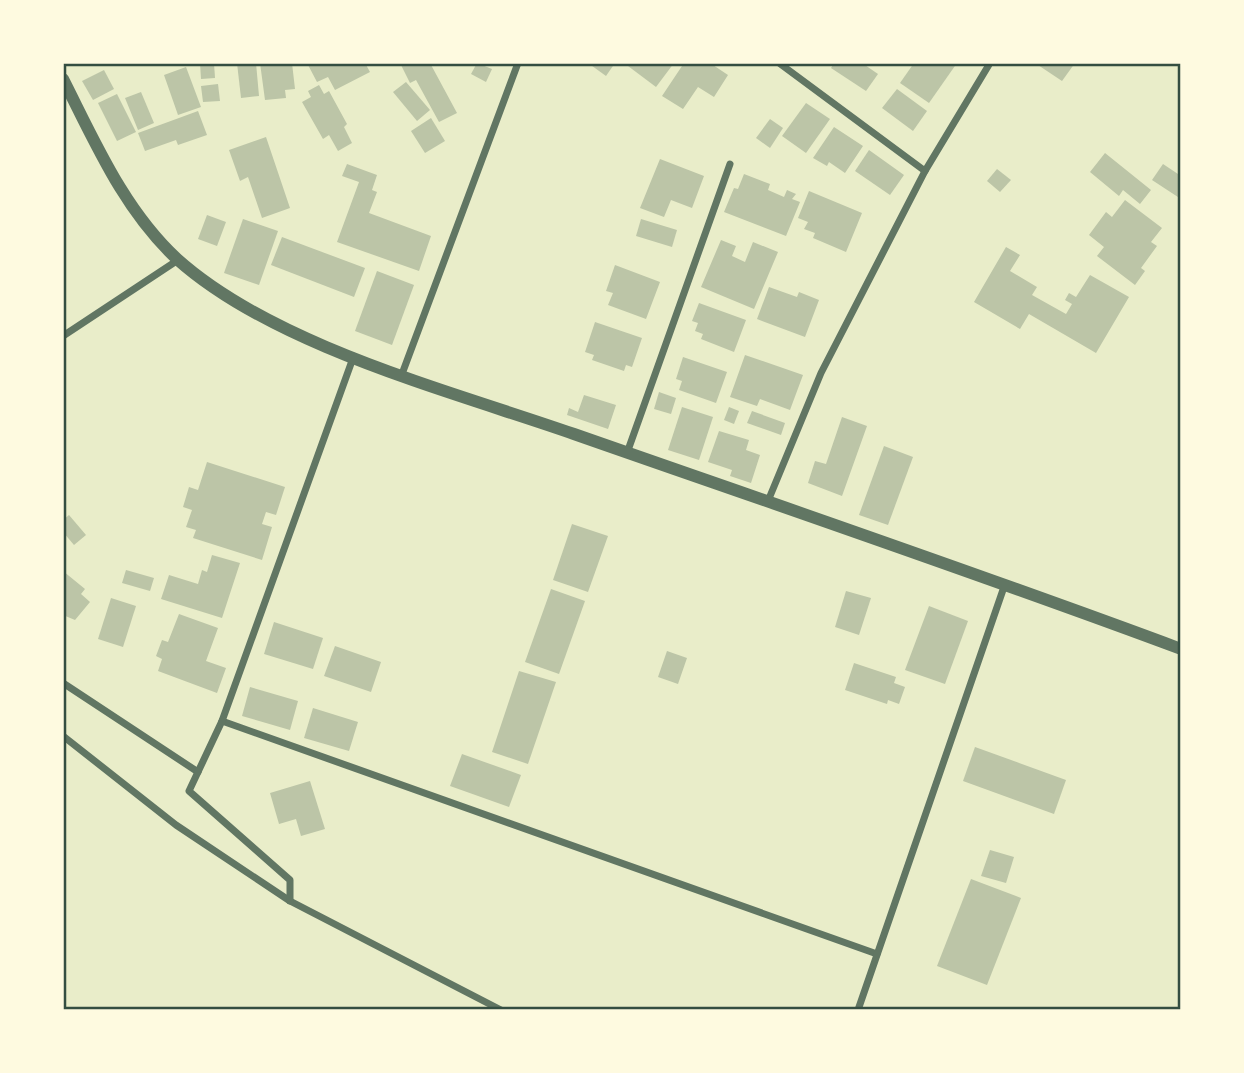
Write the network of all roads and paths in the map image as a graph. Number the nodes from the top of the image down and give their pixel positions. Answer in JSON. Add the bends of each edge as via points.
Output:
{"nodes":[{"id":1,"x":518,"y":63,"type":"edge"},
{"id":2,"x":779,"y":63,"type":"edge"},
{"id":3,"x":990,"y":63,"type":"edge"},
{"id":4,"x":63,"y":79,"type":"edge"},
{"id":5,"x":730,"y":164,"type":"dead end"},
{"id":6,"x":925,"y":170,"type":"junction"},
{"id":7,"x":178,"y":260,"type":"junction"},
{"id":8,"x":63,"y":337,"type":"edge"},
{"id":9,"x":353,"y":358,"type":"junction"},
{"id":10,"x":402,"y":374,"type":"junction"},
{"id":11,"x":627,"y":453,"type":"junction"},
{"id":12,"x":768,"y":501,"type":"junction"},
{"id":13,"x":1005,"y":583,"type":"junction"},
{"id":14,"x":1181,"y":649,"type":"edge"},
{"id":15,"x":63,"y":683,"type":"edge"},
{"id":16,"x":222,"y":722,"type":"junction"},
{"id":17,"x":63,"y":736,"type":"edge"},
{"id":18,"x":198,"y":772,"type":"junction"},
{"id":19,"x":290,"y":901,"type":"junction"},
{"id":20,"x":877,"y":954,"type":"junction"},
{"id":21,"x":501,"y":1010,"type":"edge"},
{"id":22,"x":858,"y":1010,"type":"edge"}],
"edges":[{"from":1,"to":10,"type":"street"},
{"from":2,"to":6,"type":"street"},
{"from":3,"to":6,"type":"street"},
{"from":4,"to":7,"type":"street","via":[[103,159],[140,219]]},
{"from":5,"to":11,"type":"street"},
{"from":6,"to":12,"type":"street","via":[[821,373]]},
{"from":7,"to":8,"type":"street"},
{"from":7,"to":9,"type":"street","via":[[241,306]]},
{"from":9,"to":10,"type":"street"},
{"from":9,"to":16,"type":"street"},
{"from":10,"to":11,"type":"street"},
{"from":11,"to":12,"type":"street"},
{"from":12,"to":13,"type":"street"},
{"from":13,"to":14,"type":"street"},
{"from":13,"to":20,"type":"street"},
{"from":15,"to":18,"type":"street"},
{"from":16,"to":18,"type":"street"},
{"from":16,"to":20,"type":"street"},
{"from":17,"to":19,"type":"street","via":[[176,825]]},
{"from":18,"to":19,"type":"street","via":[[189,791],[290,880]]},
{"from":19,"to":21,"type":"street"},
{"from":20,"to":22,"type":"street"}]}
